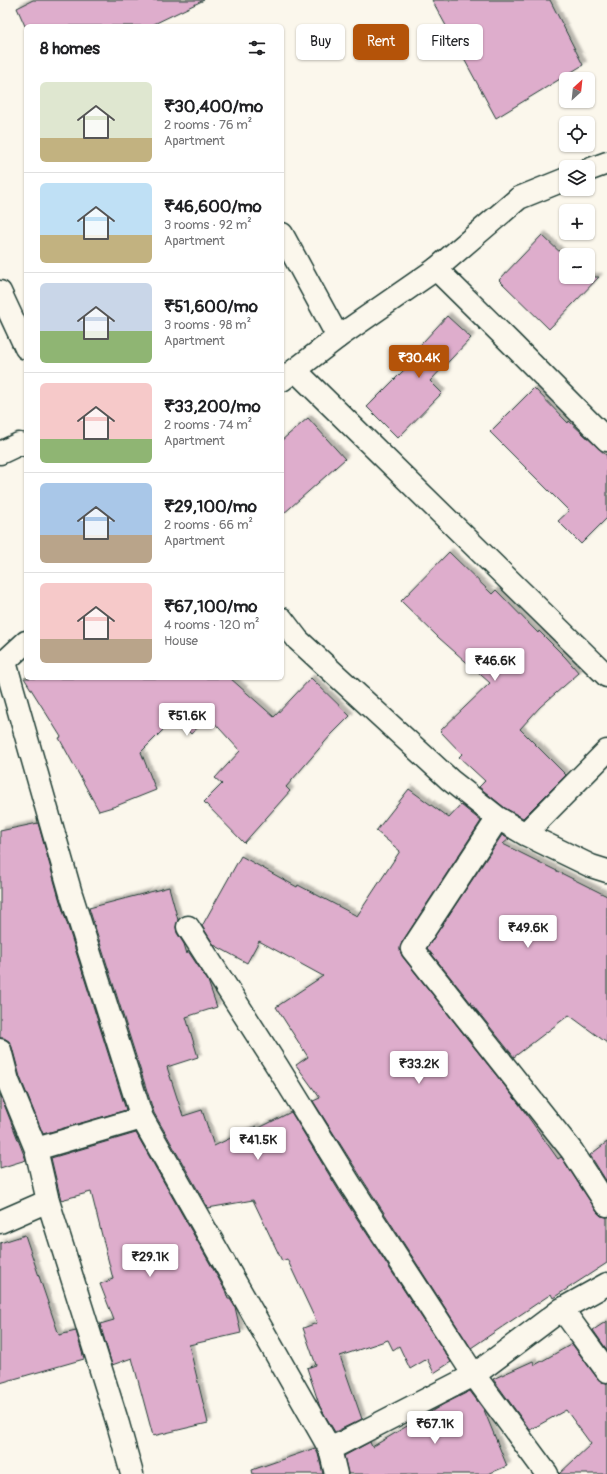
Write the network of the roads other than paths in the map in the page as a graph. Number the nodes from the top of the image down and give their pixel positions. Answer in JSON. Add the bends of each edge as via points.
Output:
{"nodes":[{"id":1,"x":607,"y":163,"type":"edge"},
{"id":2,"x":595,"y":167,"type":"edge"},
{"id":3,"x":559,"y":182,"type":"edge"},
{"id":4,"x":284,"y":238,"type":"edge"},
{"id":5,"x":436,"y":269,"type":"junction"},
{"id":6,"x":0,"y":292,"type":"edge"},
{"id":7,"x":338,"y":337,"type":"junction"},
{"id":8,"x":24,"y":344,"type":"edge"},
{"id":9,"x":289,"y":375,"type":"edge"},
{"id":10,"x":607,"y":440,"type":"edge"},
{"id":11,"x":24,"y":445,"type":"edge"},
{"id":12,"x":0,"y":453,"type":"edge"},
{"id":13,"x":284,"y":622,"type":"edge"},
{"id":14,"x":24,"y":644,"type":"edge"},
{"id":15,"x":2,"y":664,"type":"edge"},
{"id":16,"x":607,"y":676,"type":"edge"},
{"id":17,"x":607,"y":751,"type":"edge"},
{"id":18,"x":498,"y":818,"type":"junction"},
{"id":19,"x":525,"y":834,"type":"junction"},
{"id":20,"x":607,"y":871,"type":"edge"},
{"id":21,"x":188,"y":927,"type":"dead end"},
{"id":22,"x":0,"y":1050,"type":"edge"},
{"id":23,"x":142,"y":1118,"type":"junction"},
{"id":24,"x":36,"y":1149,"type":"junction"},
{"id":25,"x":48,"y":1201,"type":"junction"},
{"id":26,"x":607,"y":1205,"type":"edge"},
{"id":27,"x":0,"y":1222,"type":"edge"},
{"id":28,"x":607,"y":1284,"type":"edge"},
{"id":29,"x":562,"y":1309,"type":"junction"},
{"id":30,"x":607,"y":1370,"type":"edge"},
{"id":31,"x":474,"y":1375,"type":"junction"},
{"id":32,"x":330,"y":1449,"type":"junction"},
{"id":33,"x":132,"y":1474,"type":"edge"},
{"id":34,"x":336,"y":1474,"type":"edge"},
{"id":35,"x":547,"y":1474,"type":"edge"}],
"edges":[{"from":1,"to":2,"type":"street"},
{"from":3,"to":5,"type":"street","via":[[519,198]]},
{"from":4,"to":7,"type":"street"},
{"from":5,"to":7,"type":"street"},
{"from":5,"to":10,"type":"street","via":[[512,342]]},
{"from":6,"to":8,"type":"street"},
{"from":7,"to":9,"type":"street"},
{"from":9,"to":16,"type":"street"},
{"from":11,"to":12,"type":"street","via":[[19,444]]},
{"from":13,"to":18,"type":"street","via":[[298,640],[450,780]]},
{"from":14,"to":15,"type":"street"},
{"from":15,"to":23,"type":"street"},
{"from":17,"to":19,"type":"street"},
{"from":18,"to":19,"type":"street"},
{"from":18,"to":26,"type":"street","via":[[412,949],[572,1150]]},
{"from":19,"to":20,"type":"street","via":[[591,866]]},
{"from":21,"to":31,"type":"street"},
{"from":22,"to":24,"type":"street","via":[[8,1081]]},
{"from":23,"to":24,"type":"street"},
{"from":23,"to":32,"type":"street"},
{"from":24,"to":25,"type":"street"},
{"from":25,"to":27,"type":"street"},
{"from":25,"to":33,"type":"street"},
{"from":28,"to":29,"type":"street"},
{"from":29,"to":30,"type":"street"},
{"from":29,"to":31,"type":"street"},
{"from":31,"to":32,"type":"street"},
{"from":31,"to":35,"type":"street"},
{"from":32,"to":34,"type":"street"}]}
